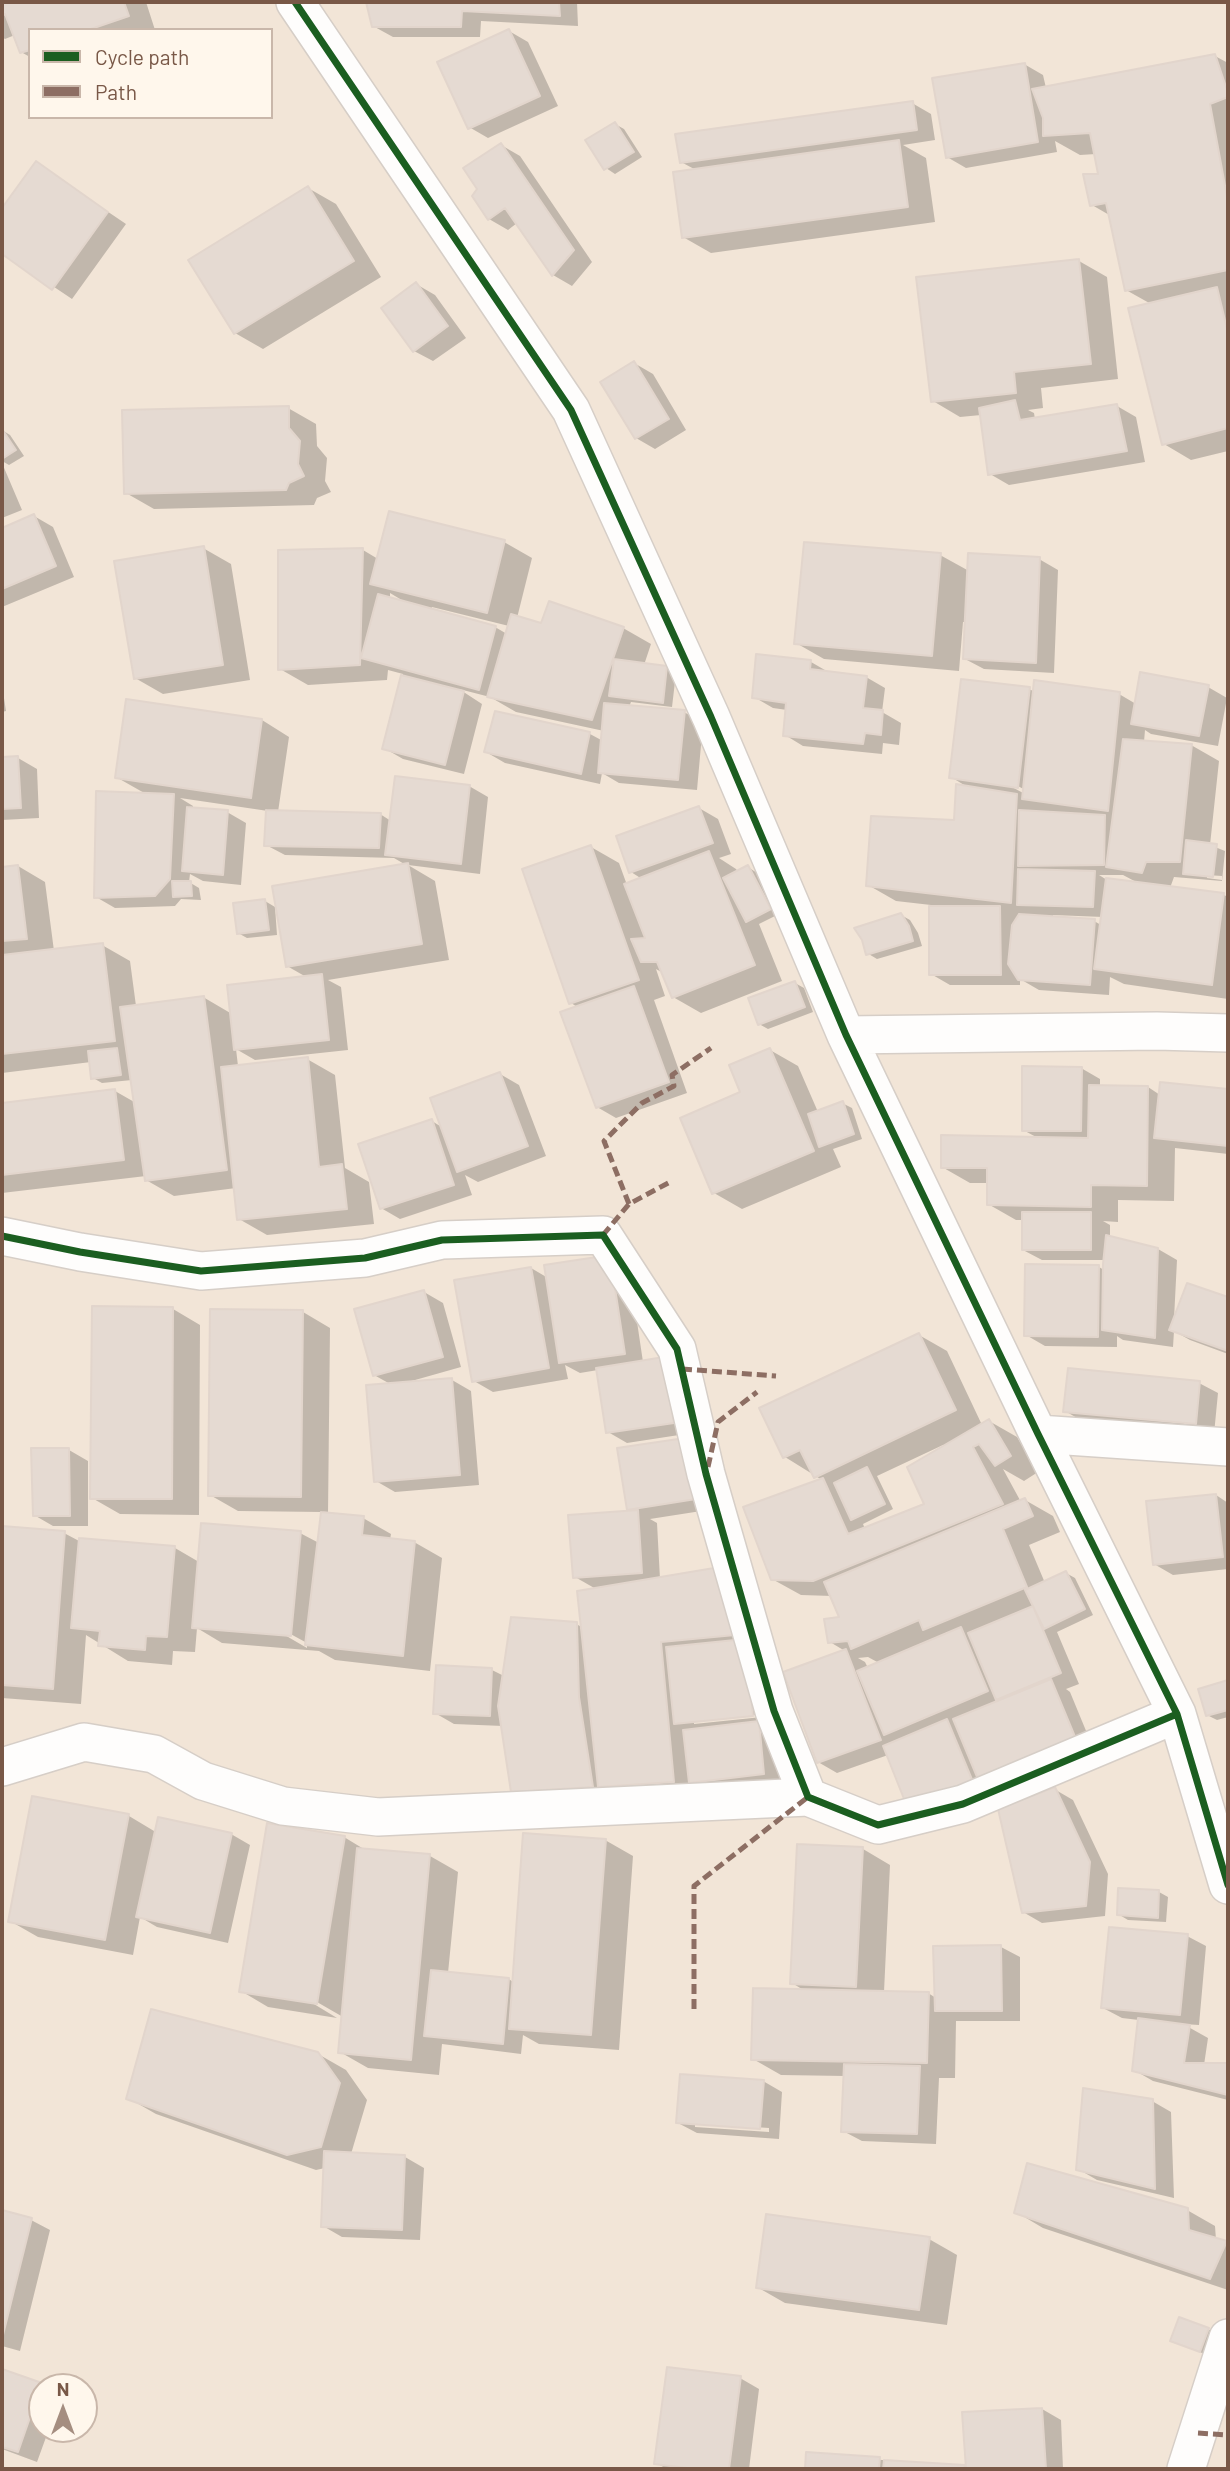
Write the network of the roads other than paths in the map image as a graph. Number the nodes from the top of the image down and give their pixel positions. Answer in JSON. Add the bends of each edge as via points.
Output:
{"nodes":[{"id":1,"x":295,"y":2,"type":"edge"},
{"id":2,"x":1228,"y":1033,"type":"edge"},
{"id":3,"x":846,"y":1035,"type":"junction"},
{"id":4,"x":2,"y":1236,"type":"edge"},
{"id":5,"x":1038,"y":1434,"type":"junction"},
{"id":6,"x":1228,"y":1447,"type":"edge"},
{"id":7,"x":1177,"y":1714,"type":"junction"},
{"id":8,"x":2,"y":1767,"type":"edge"},
{"id":9,"x":808,"y":1797,"type":"junction"},
{"id":10,"x":1228,"y":1885,"type":"edge"},
{"id":11,"x":1228,"y":2338,"type":"edge"},
{"id":12,"x":1186,"y":2469,"type":"edge"}],
"edges":[{"from":1,"to":3,"type":"street","via":[[571,411],[711,717]]},
{"from":2,"to":3,"type":"street"},
{"from":3,"to":5,"type":"street"},
{"from":4,"to":9,"type":"street","via":[[201,1271],[365,1258],[442,1240],[603,1235],[677,1349],[706,1474],[774,1711]]},
{"from":5,"to":6,"type":"street"},
{"from":5,"to":7,"type":"street"},
{"from":7,"to":9,"type":"street","via":[[963,1804],[878,1825]]},
{"from":7,"to":10,"type":"street"},
{"from":8,"to":9,"type":"street","via":[[84,1742],[154,1754],[203,1781],[283,1806],[378,1817]]},
{"from":11,"to":12,"type":"street"}]}
